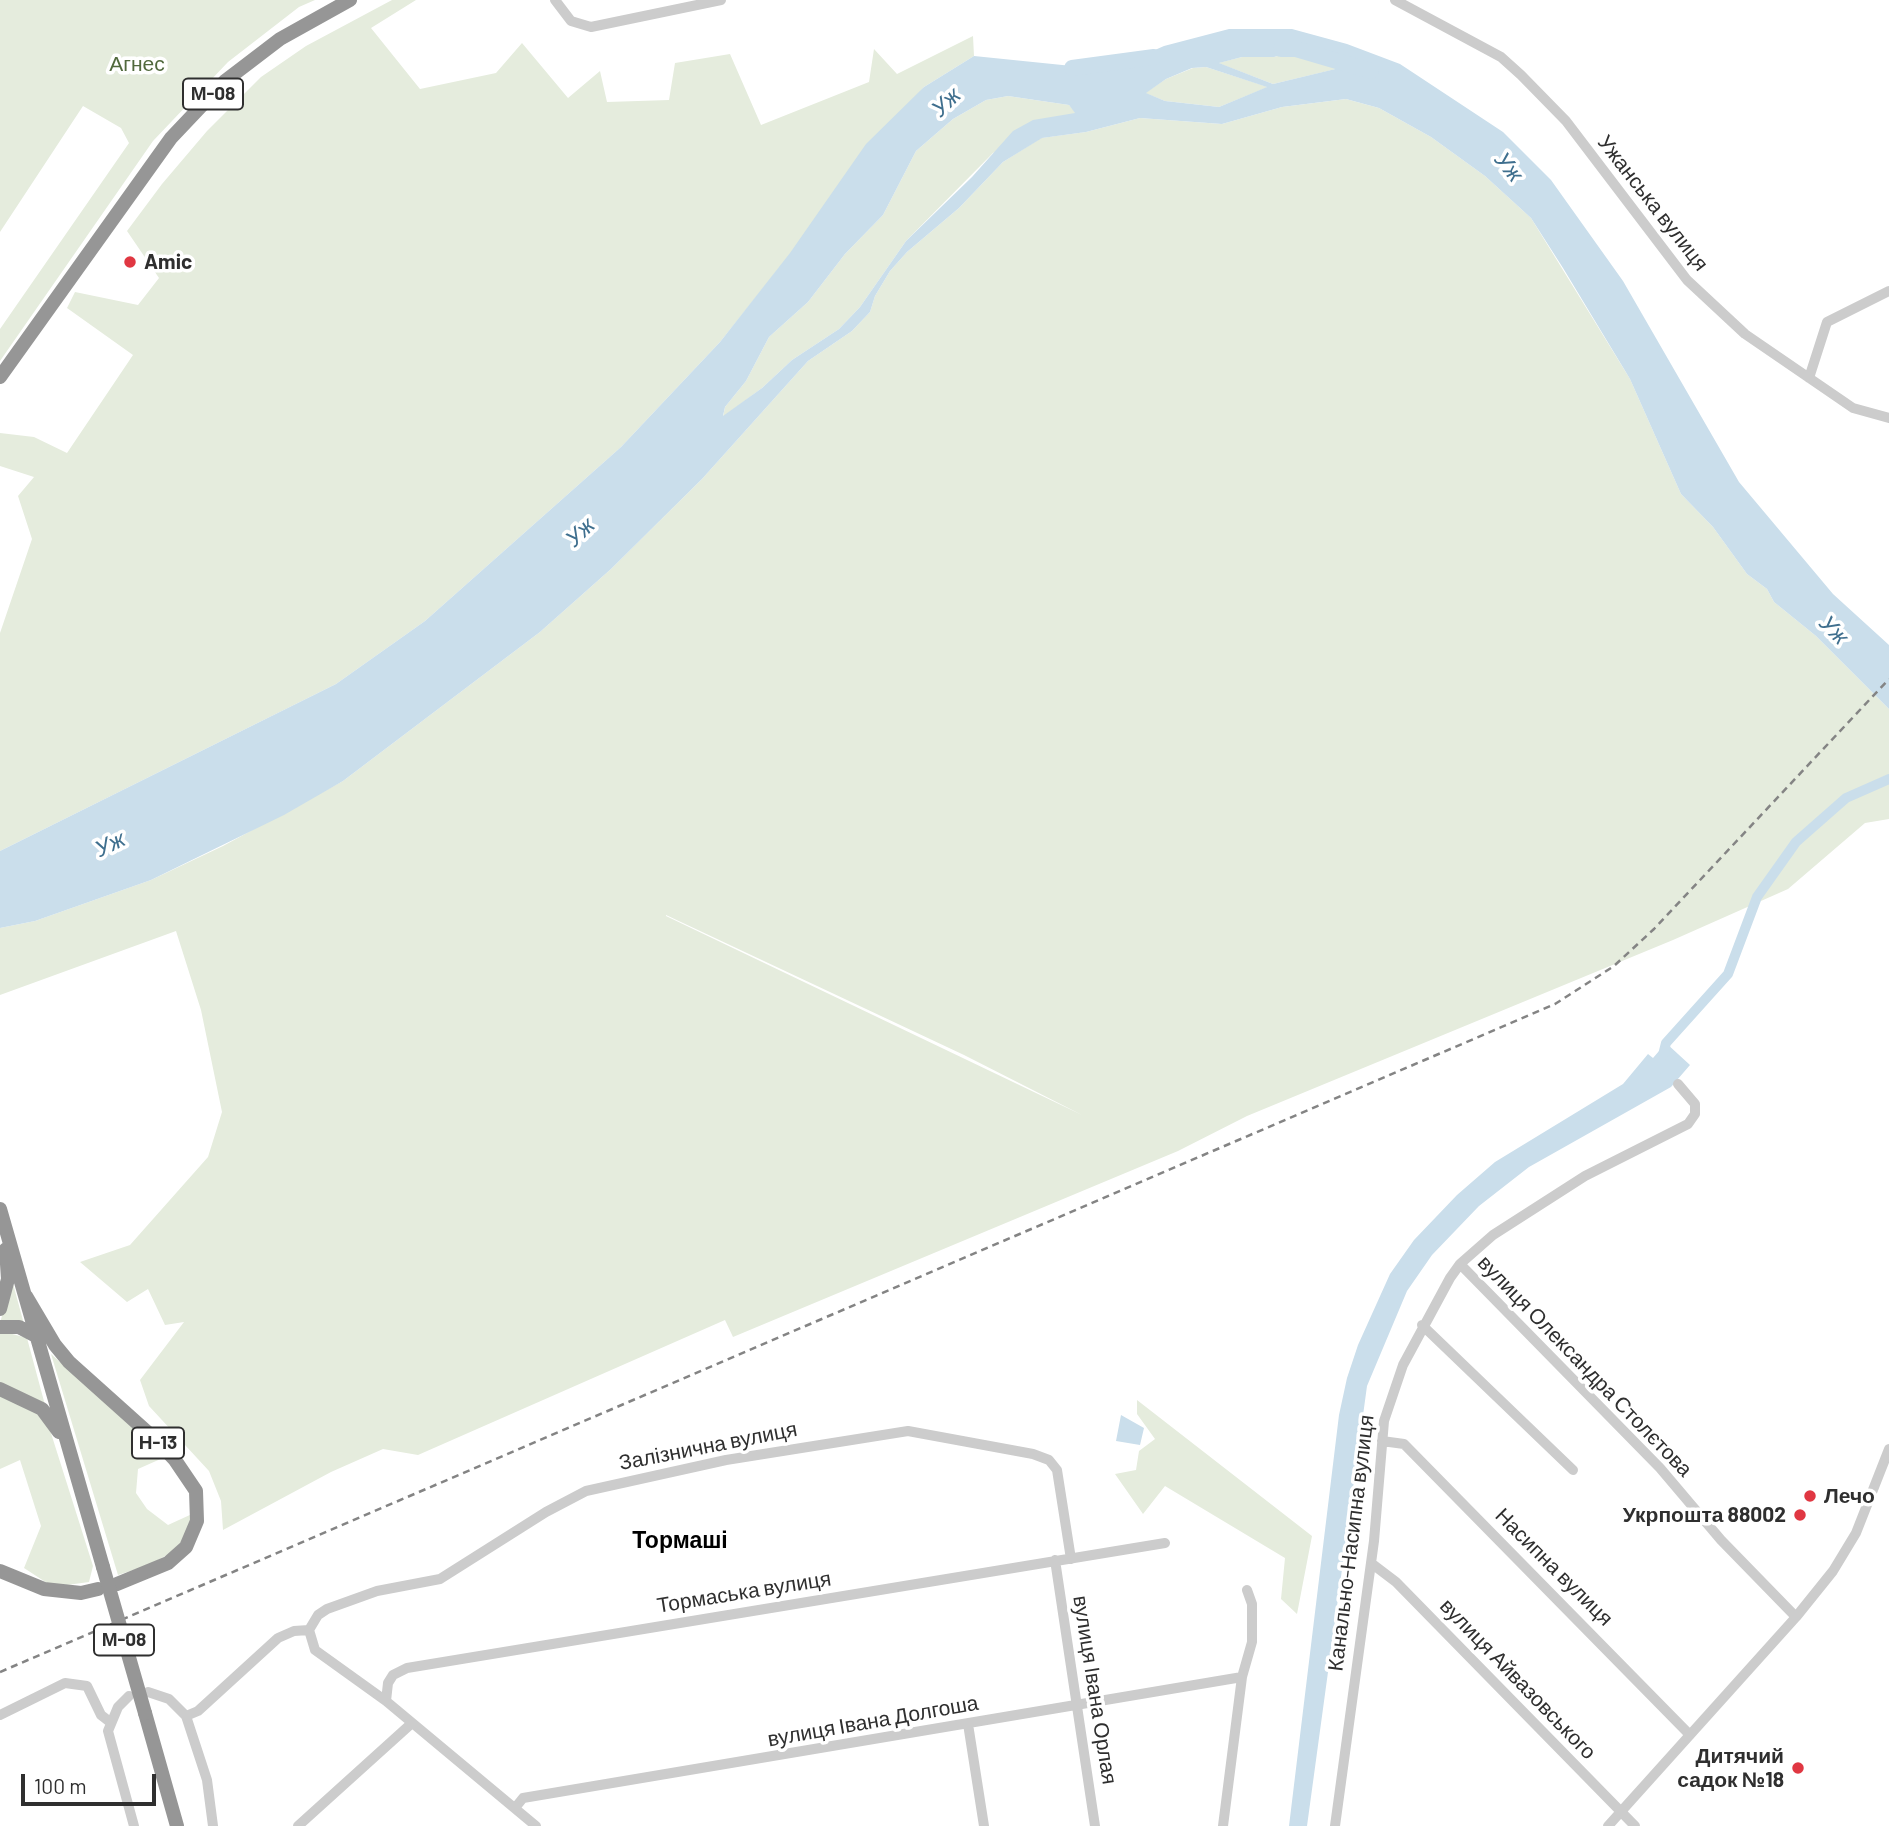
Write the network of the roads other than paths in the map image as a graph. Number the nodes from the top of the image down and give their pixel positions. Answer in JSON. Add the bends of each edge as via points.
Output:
{"nodes":[{"id":1,"x":350,"y":0,"type":"edge"},
{"id":2,"x":555,"y":0,"type":"edge"},
{"id":3,"x":721,"y":0,"type":"edge"},
{"id":4,"x":1395,"y":0,"type":"edge"},
{"id":5,"x":1889,"y":291,"type":"edge"},
{"id":6,"x":0,"y":377,"type":"edge"},
{"id":7,"x":1809,"y":378,"type":"junction"},
{"id":8,"x":1889,"y":418,"type":"edge"},
{"id":9,"x":1678,"y":1084,"type":"dead end"},
{"id":10,"x":2,"y":1216,"type":"edge"},
{"id":11,"x":1460,"y":1264,"type":"junction"},
{"id":12,"x":26,"y":1296,"type":"junction"},
{"id":13,"x":0,"y":1309,"type":"edge"},
{"id":14,"x":1422,"y":1325,"type":"junction"},
{"id":15,"x":0,"y":1327,"type":"edge"},
{"id":16,"x":38,"y":1337,"type":"junction"},
{"id":17,"x":0,"y":1389,"type":"edge"},
{"id":18,"x":1382,"y":1441,"type":"junction"},
{"id":19,"x":66,"y":1443,"type":"junction"},
{"id":20,"x":1889,"y":1449,"type":"edge"},
{"id":21,"x":1573,"y":1470,"type":"dead end"},
{"id":22,"x":1165,"y":1543,"type":"dead end"},
{"id":23,"x":1071,"y":1559,"type":"junction"},
{"id":24,"x":1055,"y":1560,"type":"junction"},
{"id":25,"x":1371,"y":1563,"type":"junction"},
{"id":26,"x":0,"y":1571,"type":"edge"},
{"id":27,"x":117,"y":1584,"type":"dead end"},
{"id":28,"x":98,"y":1590,"type":"dead end"},
{"id":29,"x":1247,"y":1590,"type":"dead end"},
{"id":30,"x":1796,"y":1617,"type":"junction"},
{"id":31,"x":309,"y":1630,"type":"junction"},
{"id":32,"x":1242,"y":1677,"type":"junction"},
{"id":33,"x":148,"y":1692,"type":"dead end"},
{"id":34,"x":129,"y":1696,"type":"dead end"},
{"id":35,"x":386,"y":1701,"type":"junction"},
{"id":36,"x":1077,"y":1706,"type":"junction"},
{"id":37,"x":0,"y":1715,"type":"edge"},
{"id":38,"x":186,"y":1716,"type":"junction"},
{"id":39,"x":110,"y":1722,"type":"junction"},
{"id":40,"x":412,"y":1723,"type":"junction"},
{"id":41,"x":968,"y":1724,"type":"junction"},
{"id":42,"x":1690,"y":1735,"type":"junction"},
{"id":43,"x":515,"y":1808,"type":"junction"},
{"id":44,"x":1620,"y":1812,"type":"junction"},
{"id":45,"x":134,"y":1826,"type":"edge"},
{"id":46,"x":177,"y":1826,"type":"edge"},
{"id":47,"x":213,"y":1826,"type":"edge"},
{"id":48,"x":298,"y":1826,"type":"edge"},
{"id":49,"x":536,"y":1826,"type":"edge"},
{"id":50,"x":984,"y":1826,"type":"edge"},
{"id":51,"x":1096,"y":1826,"type":"edge"},
{"id":52,"x":1223,"y":1826,"type":"edge"},
{"id":53,"x":1335,"y":1826,"type":"edge"},
{"id":54,"x":1608,"y":1826,"type":"edge"},
{"id":55,"x":1635,"y":1826,"type":"edge"}],
"edges":[{"from":1,"to":6,"type":"highway","number":"М-08","via":[[280,39],[225,81],[172,138]]},
{"from":2,"to":3,"type":"street","via":[[571,21],[591,27]]},
{"from":4,"to":7,"type":"street","name":"Ужанська вулиця","via":[[1501,57],[1566,121],[1688,280],[1745,334]]},
{"from":5,"to":7,"type":"street","via":[[1827,321]]},
{"from":7,"to":8,"type":"street","name":"Ужанська вулиця","via":[[1853,408]]},
{"from":9,"to":11,"type":"street","name":"Канально-Насипна вулиця","via":[[1695,1104],[1688,1124],[1537,1205]]},
{"from":10,"to":12,"type":"highway","number":"М-08"},
{"from":10,"to":13,"type":"highway","via":[[8,1279]]},
{"from":11,"to":14,"type":"street","name":"Канально-Насипна вулиця"},
{"from":11,"to":30,"type":"street","name":"вулиця Олександра Столєтова","via":[[1651,1458],[1721,1540]]},
{"from":12,"to":16,"type":"highway","number":"М-08"},
{"from":12,"to":27,"type":"highway","number":"Н-13","via":[[69,1362],[156,1440],[196,1491],[197,1521],[186,1546],[168,1563]]},
{"from":14,"to":18,"type":"street","name":"Канально-Насипна вулиця","via":[[1388,1402]]},
{"from":14,"to":21,"type":"street"},
{"from":15,"to":16,"type":"highway","via":[[19,1327]]},
{"from":16,"to":19,"type":"highway","number":"М-08"},
{"from":17,"to":19,"type":"highway","via":[[42,1409]]},
{"from":18,"to":25,"type":"street","name":"Канально-Насипна вулиця"},
{"from":18,"to":42,"type":"street","name":"Насипна вулиця","via":[[1404,1444]]},
{"from":19,"to":46,"type":"highway","number":"М-08","bridge":true},
{"from":20,"to":30,"type":"street","via":[[1856,1533]]},
{"from":22,"to":23,"type":"street","name":"Тормаська вулиця"},
{"from":23,"to":24,"type":"street","name":"Тормаська вулиця"},
{"from":23,"to":31,"type":"street","name":"Залізнична вулиця","via":[[1057,1470],[1049,1460],[922,1432],[896,1433],[726,1460],[586,1491],[546,1511],[440,1579],[347,1600],[318,1615]]},
{"from":24,"to":35,"type":"street","name":"Тормаська вулиця","via":[[407,1668],[390,1679]]},
{"from":24,"to":36,"type":"street","name":"вулиця Івана Орлая"},
{"from":25,"to":44,"type":"street","name":"вулиця Айвазовського","via":[[1396,1582]]},
{"from":25,"to":53,"type":"street","name":"Канально-Насипна вулиця"},
{"from":26,"to":28,"type":"highway","via":[[44,1589]]},
{"from":29,"to":32,"type":"street","via":[[1252,1604],[1252,1642]]},
{"from":30,"to":42,"type":"street"},
{"from":31,"to":35,"type":"street","via":[[315,1650]]},
{"from":31,"to":38,"type":"street","name":"Залізнична вулиця","via":[[278,1639],[198,1711]]},
{"from":32,"to":36,"type":"street","name":"вулиця Івана Долгоша"},
{"from":32,"to":52,"type":"street"},
{"from":33,"to":38,"type":"street","via":[[169,1699]]},
{"from":34,"to":39,"type":"street"},
{"from":35,"to":40,"type":"street"},
{"from":36,"to":41,"type":"street","name":"вулиця Івана Долгоша"},
{"from":36,"to":51,"type":"street","name":"вулиця Івана Орлая"},
{"from":37,"to":39,"type":"street","via":[[65,1683],[87,1686],[101,1715]]},
{"from":38,"to":47,"type":"street","via":[[207,1780]]},
{"from":39,"to":45,"type":"street","via":[[109,1743]]},
{"from":40,"to":43,"type":"street"},
{"from":40,"to":48,"type":"street"},
{"from":41,"to":43,"type":"street","name":"вулиця Івана Долгоша","via":[[523,1798]]},
{"from":41,"to":50,"type":"street"},
{"from":42,"to":44,"type":"street"},
{"from":43,"to":49,"type":"street"},
{"from":44,"to":54,"type":"street"},
{"from":44,"to":55,"type":"street","name":"вулиця Айвазовського"}]}
